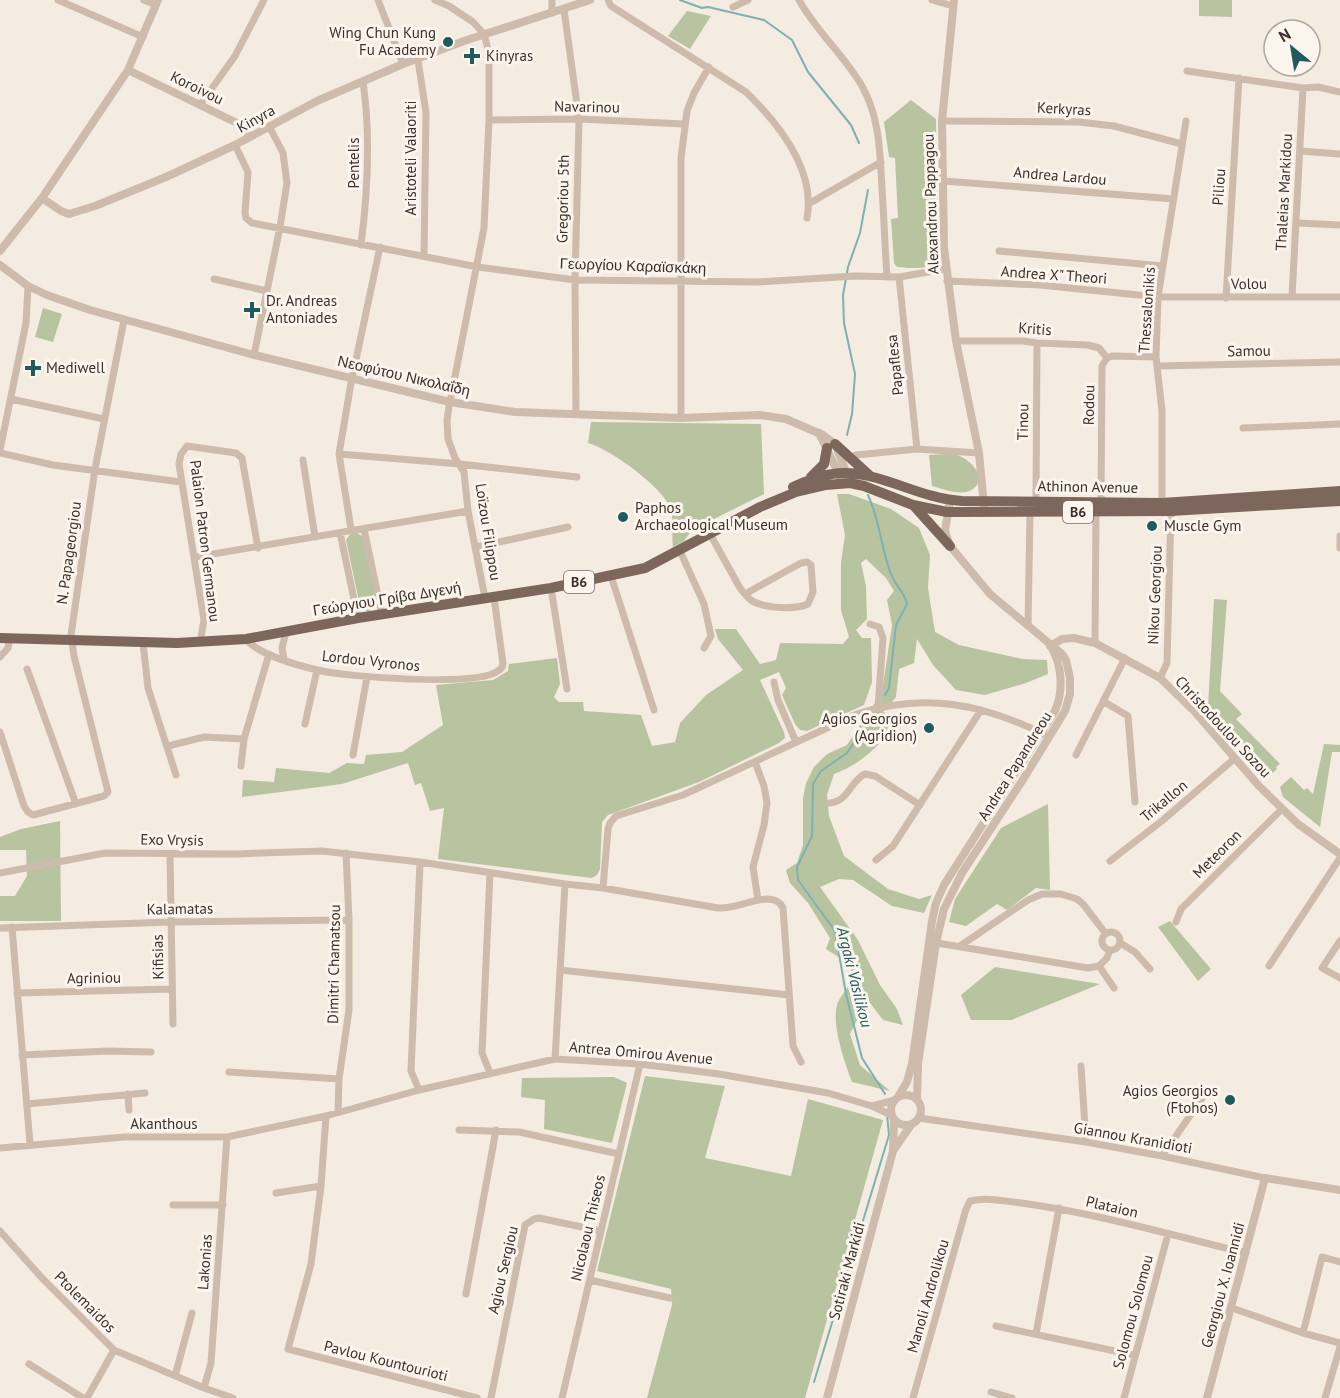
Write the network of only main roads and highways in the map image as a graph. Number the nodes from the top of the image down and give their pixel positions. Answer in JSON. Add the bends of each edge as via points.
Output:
{"nodes":[{"id":1,"x":871,"y":477,"type":"junction"},
{"id":2,"x":845,"y":478,"type":"junction"},
{"id":3,"x":807,"y":481,"type":"junction"},
{"id":4,"x":1340,"y":491,"type":"edge"},
{"id":5,"x":1340,"y":501,"type":"edge"},
{"id":6,"x":913,"y":505,"type":"junction"},
{"id":7,"x":762,"y":506,"type":"junction"},
{"id":8,"x":984,"y":507,"type":"junction"},
{"id":9,"x":1098,"y":508,"type":"junction"},
{"id":10,"x":950,"y":546,"type":"road end"},
{"id":11,"x":5,"y":638,"type":"edge"}],
"edges":[{"from":1,"to":2,"type":"main road","name":"Athinon Avenue","number":"B6"},
{"from":1,"to":3,"type":"main road","via":[[831,446],[824,464]]},
{"from":1,"to":8,"type":"main road","name":"Athinon Avenue","number":"B6","via":[[921,494]]},
{"from":2,"to":3,"type":"main road","name":"Γεώργιου Γρίβα Διγενή","number":"B6"},
{"from":2,"to":6,"type":"main road","name":"Athinon Avenue","number":"B6"},
{"from":2,"to":7,"type":"main road","name":"Γεώργιου Γρίβα Διγενή","number":"B6"},
{"from":3,"to":7,"type":"main road","name":"Γεώργιου Γρίβα Διγενή","number":"B6","via":[[784,490]]},
{"from":4,"to":9,"type":"main road","name":"Athinon Avenue","number":"B6"},
{"from":5,"to":9,"type":"main road","name":"Athinon Avenue","number":"B6","via":[[1171,511]]},
{"from":6,"to":8,"type":"main road","name":"Athinon Avenue","number":"B6","via":[[947,512]]},
{"from":6,"to":10,"type":"main road"},
{"from":7,"to":11,"type":"main road","name":"Γεώργιου Γρίβα Διγενή","number":"B6","via":[[645,568],[551,588],[246,639],[143,643]]},
{"from":8,"to":9,"type":"main road","name":"Athinon Avenue","number":"B6","via":[[1030,513]]},
{"from":8,"to":9,"type":"main road","name":"Athinon Avenue","number":"B6","via":[[1036,501]]}]}
